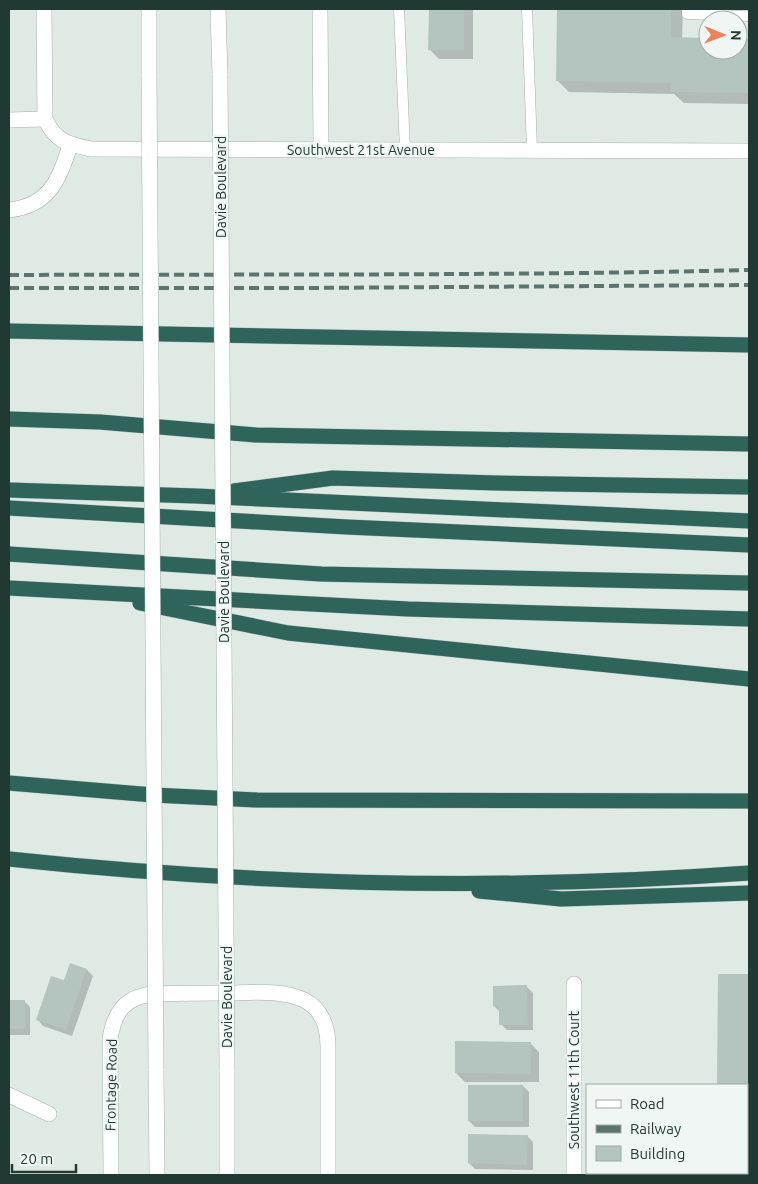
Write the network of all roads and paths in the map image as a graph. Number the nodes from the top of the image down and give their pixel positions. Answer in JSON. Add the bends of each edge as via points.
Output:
{"nodes":[{"id":1,"x":44,"y":9,"type":"edge"},
{"id":2,"x":148,"y":9,"type":"edge"},
{"id":3,"x":218,"y":9,"type":"edge"},
{"id":4,"x":320,"y":9,"type":"edge"},
{"id":5,"x":399,"y":9,"type":"edge"},
{"id":6,"x":527,"y":9,"type":"edge"},
{"id":7,"x":687,"y":9,"type":"edge"},
{"id":8,"x":749,"y":16,"type":"edge"},
{"id":9,"x":9,"y":120,"type":"edge"},
{"id":10,"x":45,"y":120,"type":"junction"},
{"id":11,"x":70,"y":144,"type":"junction"},
{"id":12,"x":321,"y":150,"type":"junction"},
{"id":13,"x":405,"y":150,"type":"junction"},
{"id":14,"x":532,"y":150,"type":"junction"},
{"id":15,"x":749,"y":151,"type":"edge"},
{"id":16,"x":9,"y":210,"type":"edge"},
{"id":17,"x":9,"y":331,"type":"edge"},
{"id":18,"x":749,"y":345,"type":"edge"},
{"id":19,"x":9,"y":419,"type":"edge"},
{"id":20,"x":152,"y":426,"type":"junction"},
{"id":21,"x":223,"y":433,"type":"junction"},
{"id":22,"x":749,"y":444,"type":"edge"},
{"id":23,"x":749,"y":487,"type":"edge"},
{"id":24,"x":9,"y":490,"type":"edge"},
{"id":25,"x":196,"y":496,"type":"junction"},
{"id":26,"x":9,"y":508,"type":"edge"},
{"id":27,"x":749,"y":521,"type":"edge"},
{"id":28,"x":749,"y":545,"type":"edge"},
{"id":29,"x":9,"y":554,"type":"edge"},
{"id":30,"x":749,"y":584,"type":"edge"},
{"id":31,"x":9,"y":588,"type":"edge"},
{"id":32,"x":87,"y":592,"type":"junction"},
{"id":33,"x":749,"y":619,"type":"edge"},
{"id":34,"x":749,"y":680,"type":"edge"},
{"id":35,"x":9,"y":783,"type":"edge"},
{"id":36,"x":153,"y":795,"type":"junction"},
{"id":37,"x":225,"y":798,"type":"junction"},
{"id":38,"x":749,"y":801,"type":"edge"},
{"id":39,"x":9,"y":859,"type":"edge"},
{"id":40,"x":749,"y":873,"type":"edge"},
{"id":41,"x":408,"y":884,"type":"junction"},
{"id":42,"x":749,"y":893,"type":"edge"},
{"id":43,"x":574,"y":984,"type":"dead end"},
{"id":44,"x":9,"y":1095,"type":"edge"},
{"id":45,"x":49,"y":1114,"type":"dead end"},
{"id":46,"x":110,"y":1175,"type":"edge"},
{"id":47,"x":156,"y":1175,"type":"edge"},
{"id":48,"x":227,"y":1175,"type":"edge"},
{"id":49,"x":328,"y":1175,"type":"edge"},
{"id":50,"x":574,"y":1175,"type":"edge"}],
"edges":[{"from":1,"to":10,"type":"main road"},
{"from":2,"to":20,"type":"main road","bridge":true},
{"from":3,"to":21,"type":"main road","name":"Davie Boulevard","bridge":true},
{"from":4,"to":12,"type":"main road"},
{"from":5,"to":13,"type":"lane"},
{"from":6,"to":14,"type":"lane"},
{"from":7,"to":8,"type":"lane","via":[[688,14]]},
{"from":9,"to":10,"type":"main road"},
{"from":10,"to":11,"type":"main road","via":[[60,140]]},
{"from":11,"to":12,"type":"main road","name":"Southwest 21st Avenue","via":[[110,150]]},
{"from":11,"to":16,"type":"main road","via":[[60,174],[43,198],[31,205]]},
{"from":12,"to":13,"type":"main road","name":"Southwest 21st Avenue"},
{"from":13,"to":14,"type":"main road","name":"Southwest 21st Avenue"},
{"from":14,"to":15,"type":"main road","name":"Southwest 21st Avenue"},
{"from":17,"to":18,"type":"highway"},
{"from":19,"to":20,"type":"highway"},
{"from":20,"to":21,"type":"highway"},
{"from":20,"to":36,"type":"main road","bridge":true},
{"from":21,"to":22,"type":"highway"},
{"from":21,"to":37,"type":"main road","name":"Davie Boulevard","bridge":true},
{"from":23,"to":25,"type":"highway","via":[[333,478]]},
{"from":24,"to":25,"type":"highway"},
{"from":25,"to":27,"type":"highway"},
{"from":26,"to":28,"type":"highway"},
{"from":29,"to":30,"type":"highway","via":[[321,574]]},
{"from":31,"to":32,"type":"highway"},
{"from":32,"to":33,"type":"highway","via":[[408,609]]},
{"from":32,"to":34,"type":"highway","via":[[288,632]]},
{"from":35,"to":36,"type":"highway"},
{"from":36,"to":37,"type":"highway"},
{"from":36,"to":47,"type":"main road","bridge":true},
{"from":37,"to":38,"type":"highway"},
{"from":37,"to":48,"type":"main road","name":"Davie Boulevard","bridge":true},
{"from":39,"to":41,"type":"highway","via":[[148,872]]},
{"from":40,"to":41,"type":"highway","via":[[642,879]]},
{"from":41,"to":42,"type":"highway","via":[[561,899]]},
{"from":43,"to":50,"type":"main road","name":"Southwest 11th Court"},
{"from":44,"to":45,"type":"main road"},
{"from":46,"to":49,"type":"main road","name":"Frontage Road","via":[[110,1039],[114,1021],[125,1004],[140,996],[164,994],[263,993],[285,994],[305,1001],[320,1014],[328,1035]]}]}
